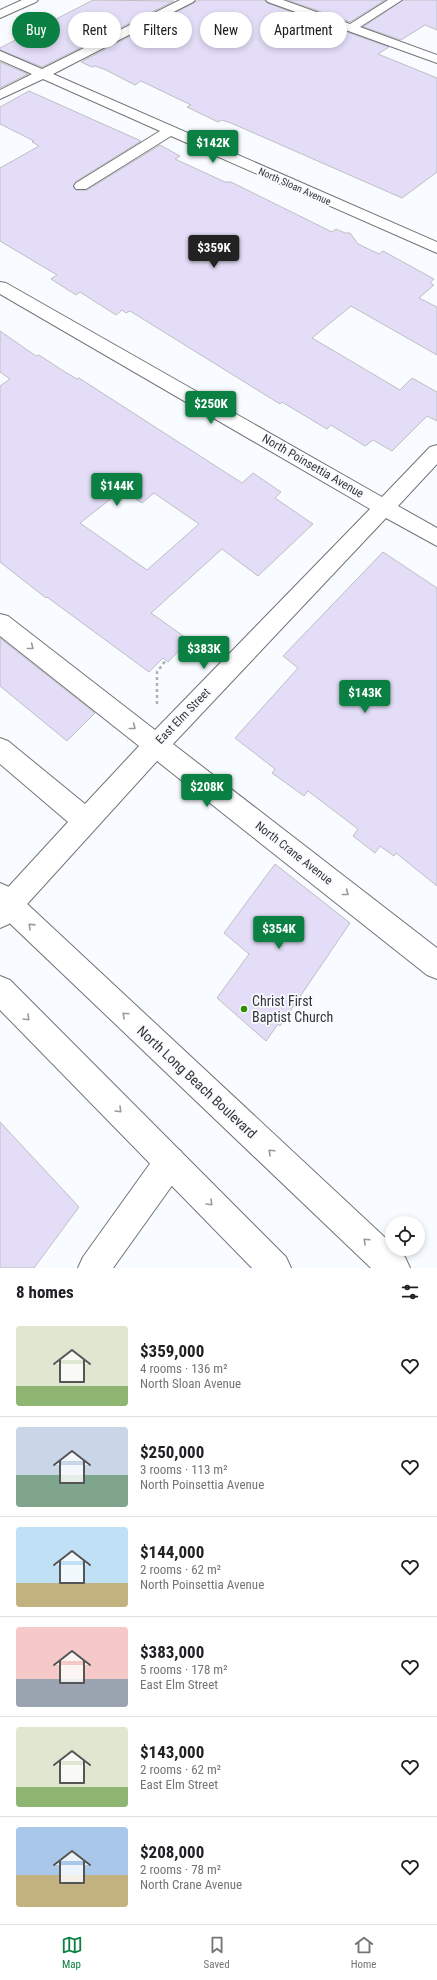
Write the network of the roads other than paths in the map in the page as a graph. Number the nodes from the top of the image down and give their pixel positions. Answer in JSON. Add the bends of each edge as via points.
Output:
{"nodes":[{"id":1,"x":32,"y":0,"type":"edge"},
{"id":2,"x":189,"y":0,"type":"edge"},
{"id":3,"x":272,"y":0,"type":"edge"},
{"id":4,"x":396,"y":0,"type":"edge"},
{"id":5,"x":0,"y":14,"type":"edge"},
{"id":6,"x":351,"y":28,"type":"junction"},
{"id":7,"x":0,"y":55,"type":"edge"},
{"id":8,"x":437,"y":59,"type":"edge"},
{"id":9,"x":42,"y":74,"type":"junction"},
{"id":10,"x":0,"y":95,"type":"edge"},
{"id":11,"x":170,"y":130,"type":"junction"},
{"id":12,"x":81,"y":186,"type":"dead end"},
{"id":13,"x":437,"y":248,"type":"edge"},
{"id":14,"x":0,"y":287,"type":"edge"},
{"id":15,"x":437,"y":452,"type":"edge"},
{"id":16,"x":384,"y":507,"type":"junction"},
{"id":17,"x":437,"y":538,"type":"edge"},
{"id":18,"x":0,"y":623,"type":"edge"},
{"id":19,"x":156,"y":745,"type":"junction"},
{"id":20,"x":0,"y":749,"type":"edge"},
{"id":21,"x":86,"y":820,"type":"junction"},
{"id":22,"x":3,"y":905,"type":"edge"},
{"id":23,"x":437,"y":965,"type":"edge"},
{"id":24,"x":0,"y":990,"type":"edge"},
{"id":25,"x":170,"y":1162,"type":"junction"},
{"id":26,"x":94,"y":1268,"type":"edge"},
{"id":27,"x":275,"y":1268,"type":"edge"},
{"id":28,"x":394,"y":1268,"type":"edge"}],
"edges":[{"from":1,"to":5,"type":"street"},
{"from":2,"to":9,"type":"street"},
{"from":3,"to":6,"type":"street"},
{"from":4,"to":6,"type":"street"},
{"from":6,"to":8,"type":"street"},
{"from":7,"to":9,"type":"street","name":"North Sloan Avenue"},
{"from":9,"to":10,"type":"street"},
{"from":9,"to":11,"type":"street","name":"North Sloan Avenue"},
{"from":11,"to":12,"type":"street"},
{"from":11,"to":13,"type":"street","name":"North Sloan Avenue"},
{"from":14,"to":16,"type":"street","name":"North Poinsettia Avenue"},
{"from":15,"to":16,"type":"street","name":"East Elm Street"},
{"from":16,"to":17,"type":"street","name":"North Poinsettia Avenue"},
{"from":16,"to":19,"type":"street","name":"East Elm Street"},
{"from":18,"to":19,"type":"street","name":"North Crane Avenue","one_way":true},
{"from":19,"to":21,"type":"street","name":"East Elm Street"},
{"from":19,"to":23,"type":"street","name":"North Crane Avenue","one_way":true},
{"from":20,"to":21,"type":"street"},
{"from":21,"to":22,"type":"street","name":"East Elm Street"},
{"from":28,"to":22,"type":"street","name":"North Long Beach Boulevard","one_way":true},
{"from":24,"to":25,"type":"street","one_way":true},
{"from":25,"to":26,"type":"street"},
{"from":25,"to":27,"type":"street","one_way":true}]}
